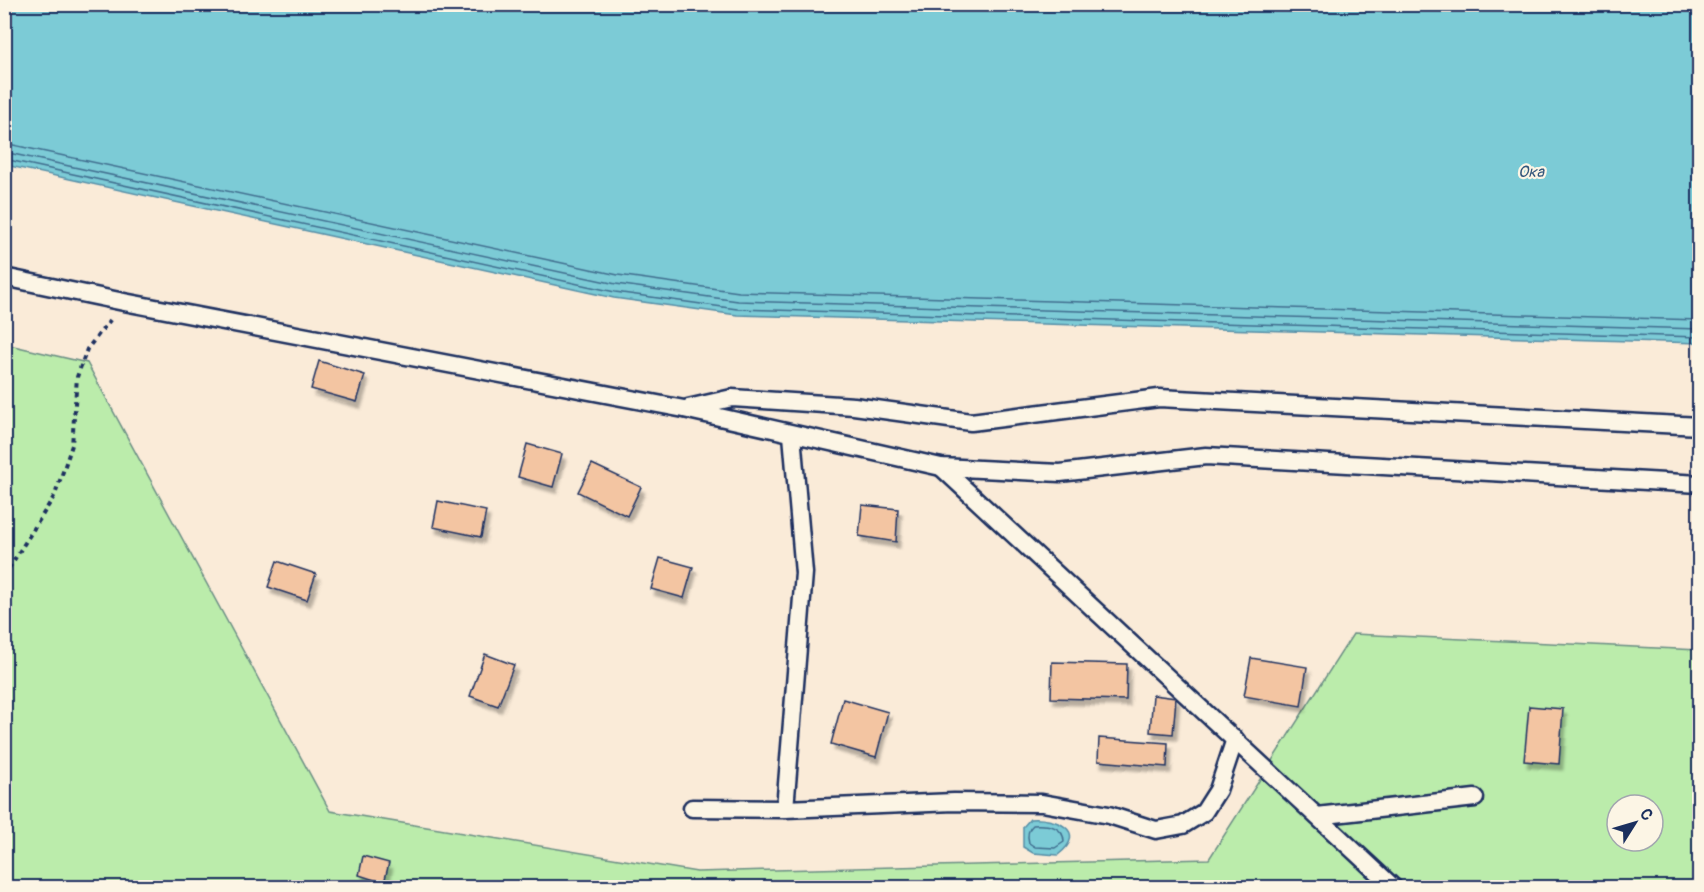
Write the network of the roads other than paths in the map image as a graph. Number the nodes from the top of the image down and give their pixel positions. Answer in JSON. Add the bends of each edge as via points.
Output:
{"nodes":[{"id":1,"x":4,"y":277,"type":"edge"},
{"id":2,"x":684,"y":409,"type":"junction"},
{"id":3,"x":1700,"y":426,"type":"edge"},
{"id":4,"x":792,"y":435,"type":"junction"},
{"id":5,"x":941,"y":467,"type":"junction"},
{"id":6,"x":1700,"y":484,"type":"edge"},
{"id":7,"x":1235,"y":739,"type":"junction"},
{"id":8,"x":1475,"y":798,"type":"dead end"},
{"id":9,"x":692,"y":808,"type":"dead end"},
{"id":10,"x":786,"y":808,"type":"junction"},
{"id":11,"x":1317,"y":816,"type":"junction"},
{"id":12,"x":1394,"y":888,"type":"edge"}],
"edges":[{"from":1,"to":2,"type":"lane"},
{"from":2,"to":3,"type":"lane","via":[[732,398],[854,406],[971,422],[1159,398]]},
{"from":2,"to":4,"type":"lane"},
{"from":4,"to":5,"type":"lane"},
{"from":4,"to":10,"type":"lane","via":[[804,573]]},
{"from":5,"to":6,"type":"lane","via":[[1060,472],[1206,456]]},
{"from":5,"to":7,"type":"lane"},
{"from":7,"to":10,"type":"lane","via":[[1218,790],[1204,812],[1183,825],[1156,830],[1108,815],[1042,803]]},
{"from":7,"to":11,"type":"lane"},
{"from":8,"to":11,"type":"lane"},
{"from":9,"to":10,"type":"lane"},
{"from":11,"to":12,"type":"lane"}]}
